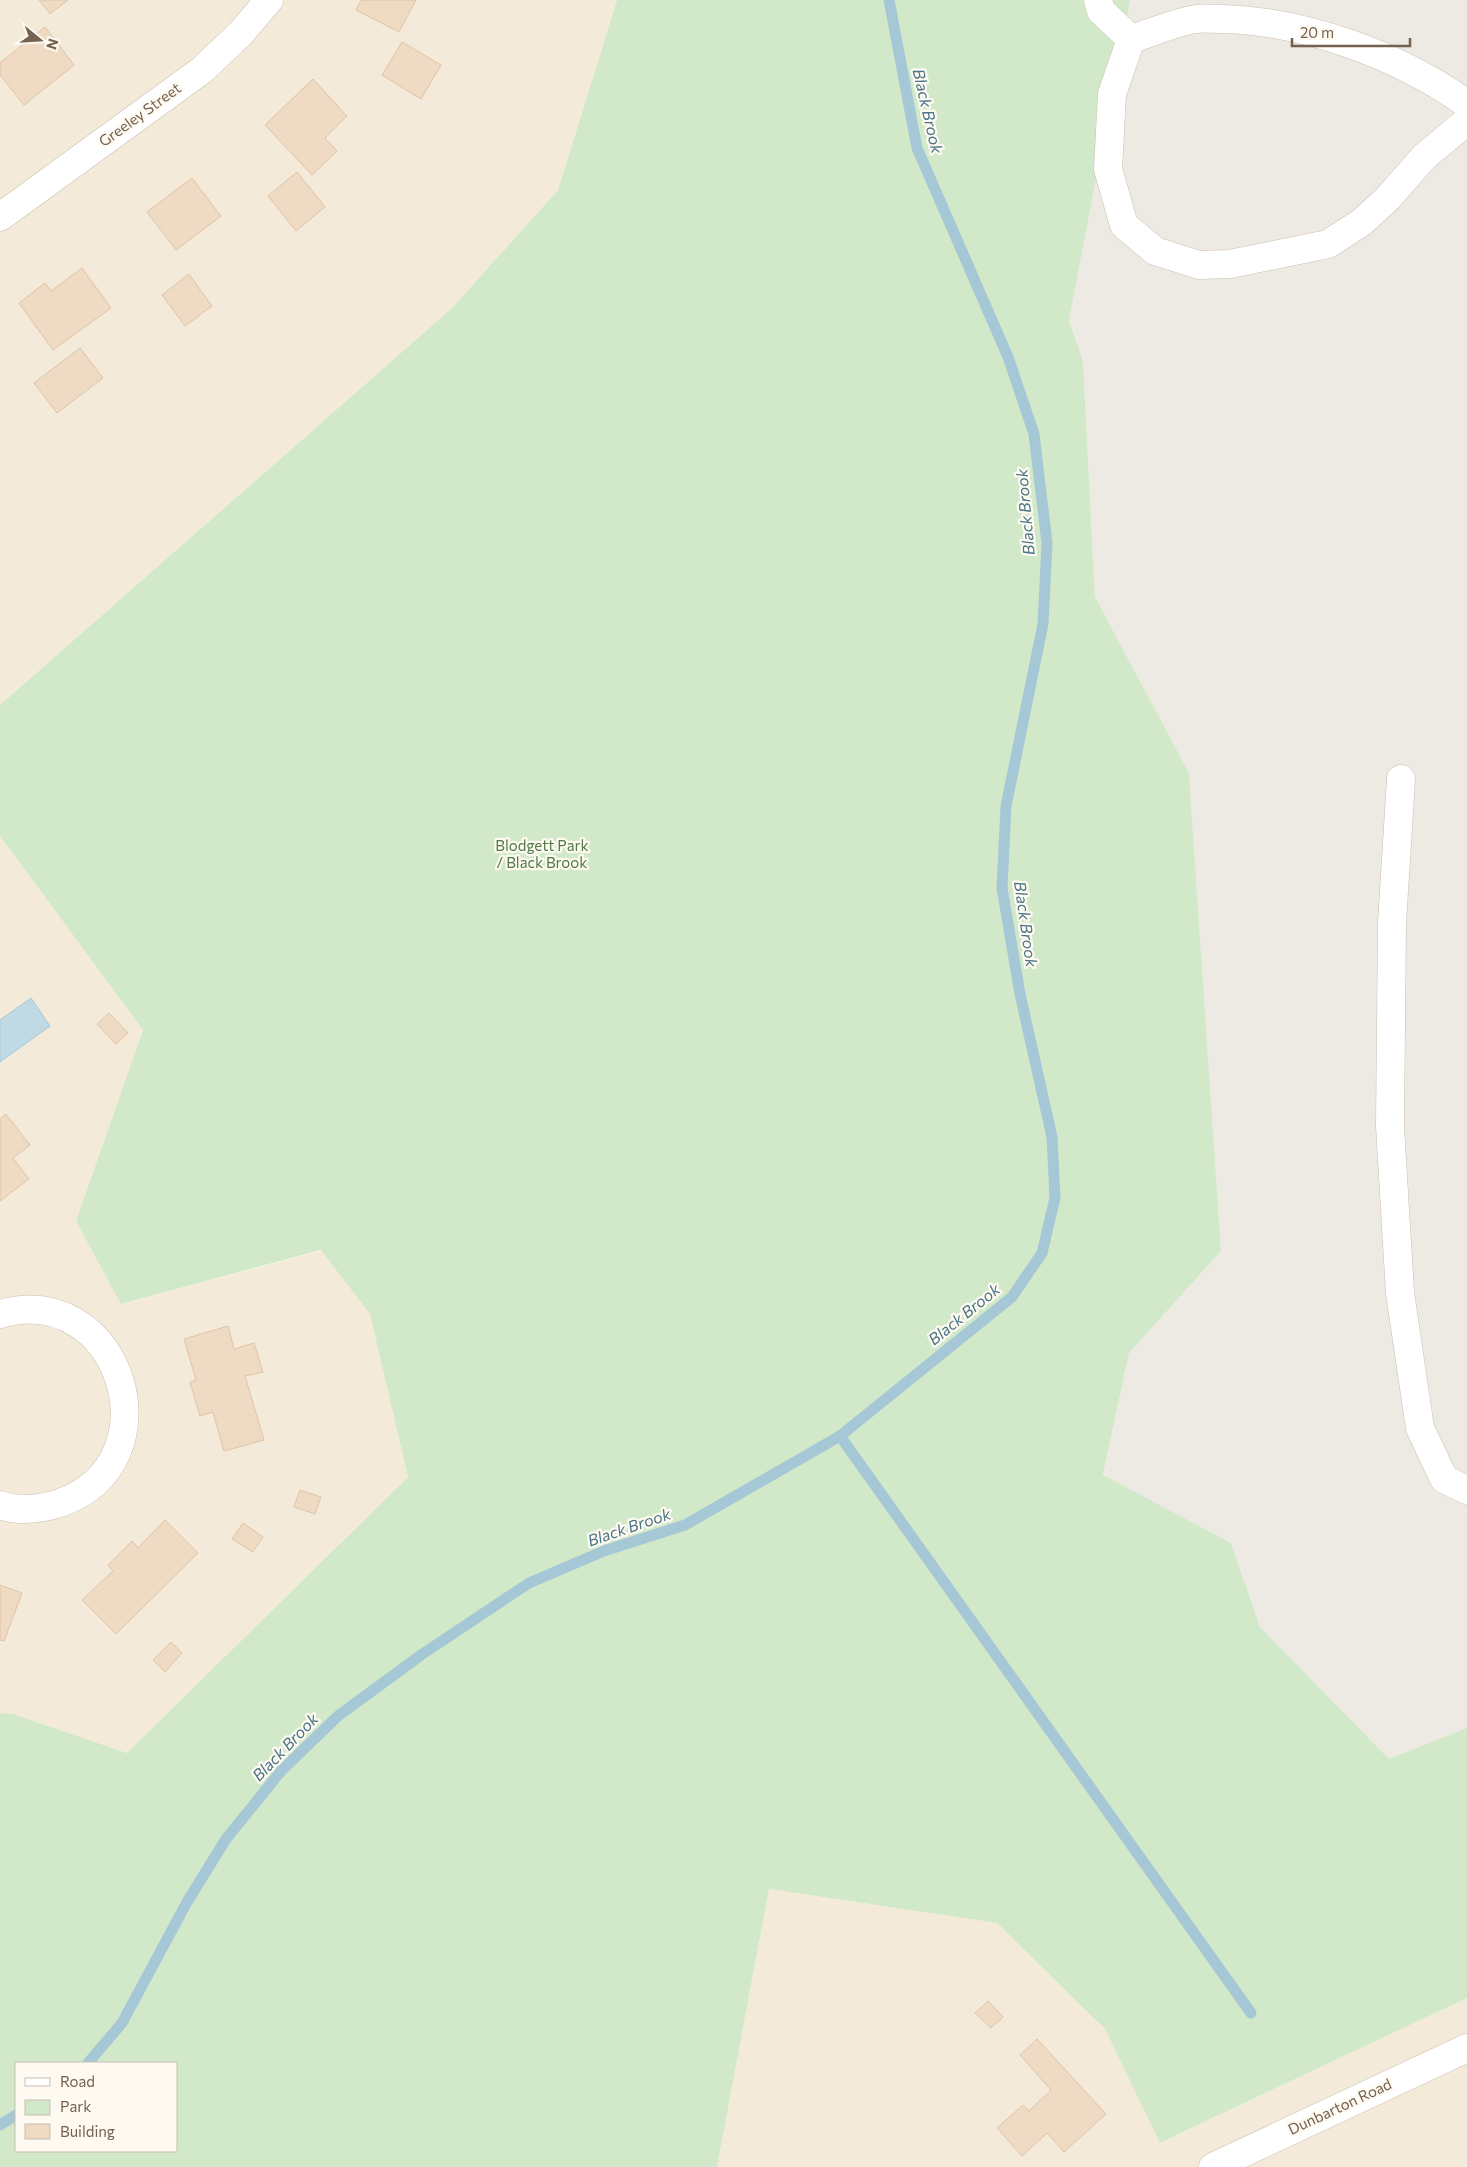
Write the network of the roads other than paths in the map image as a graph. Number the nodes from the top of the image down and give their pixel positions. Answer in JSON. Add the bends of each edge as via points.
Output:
{"nodes":[{"id":1,"x":269,"y":0,"type":"edge"},
{"id":2,"x":1098,"y":0,"type":"edge"},
{"id":3,"x":1131,"y":40,"type":"junction"},
{"id":4,"x":1467,"y":104,"type":"edge"},
{"id":5,"x":1467,"y":121,"type":"edge"},
{"id":6,"x":0,"y":217,"type":"edge"},
{"id":7,"x":1401,"y":779,"type":"dead end"},
{"id":8,"x":0,"y":1314,"type":"edge"},
{"id":9,"x":1467,"y":1490,"type":"edge"},
{"id":10,"x":0,"y":1505,"type":"edge"},
{"id":11,"x":1467,"y":2048,"type":"edge"},
{"id":12,"x":1213,"y":2167,"type":"edge"}],
"edges":[{"from":1,"to":6,"type":"street","name":"Greeley Street","via":[[241,33],[202,70]]},
{"from":2,"to":3,"type":"street","via":[[1101,11]]},
{"from":3,"to":4,"type":"street","via":[[1196,19],[1252,20],[1314,33],[1378,55],[1441,85]]},
{"from":3,"to":5,"type":"street","via":[[1112,94],[1108,169],[1124,225],[1155,252],[1199,265],[1230,264],[1328,244],[1362,222],[1424,157]]},
{"from":7,"to":9,"type":"street","via":[[1392,923],[1390,1126],[1400,1294],[1420,1428],[1444,1479]]},
{"from":8,"to":10,"type":"street","via":[[30,1310],[50,1313],[86,1330],[113,1360],[125,1399],[125,1419],[118,1446],[102,1475],[87,1488],[69,1500],[49,1507],[27,1509]]},
{"from":11,"to":12,"type":"street","name":"Dunbarton Road"}]}
